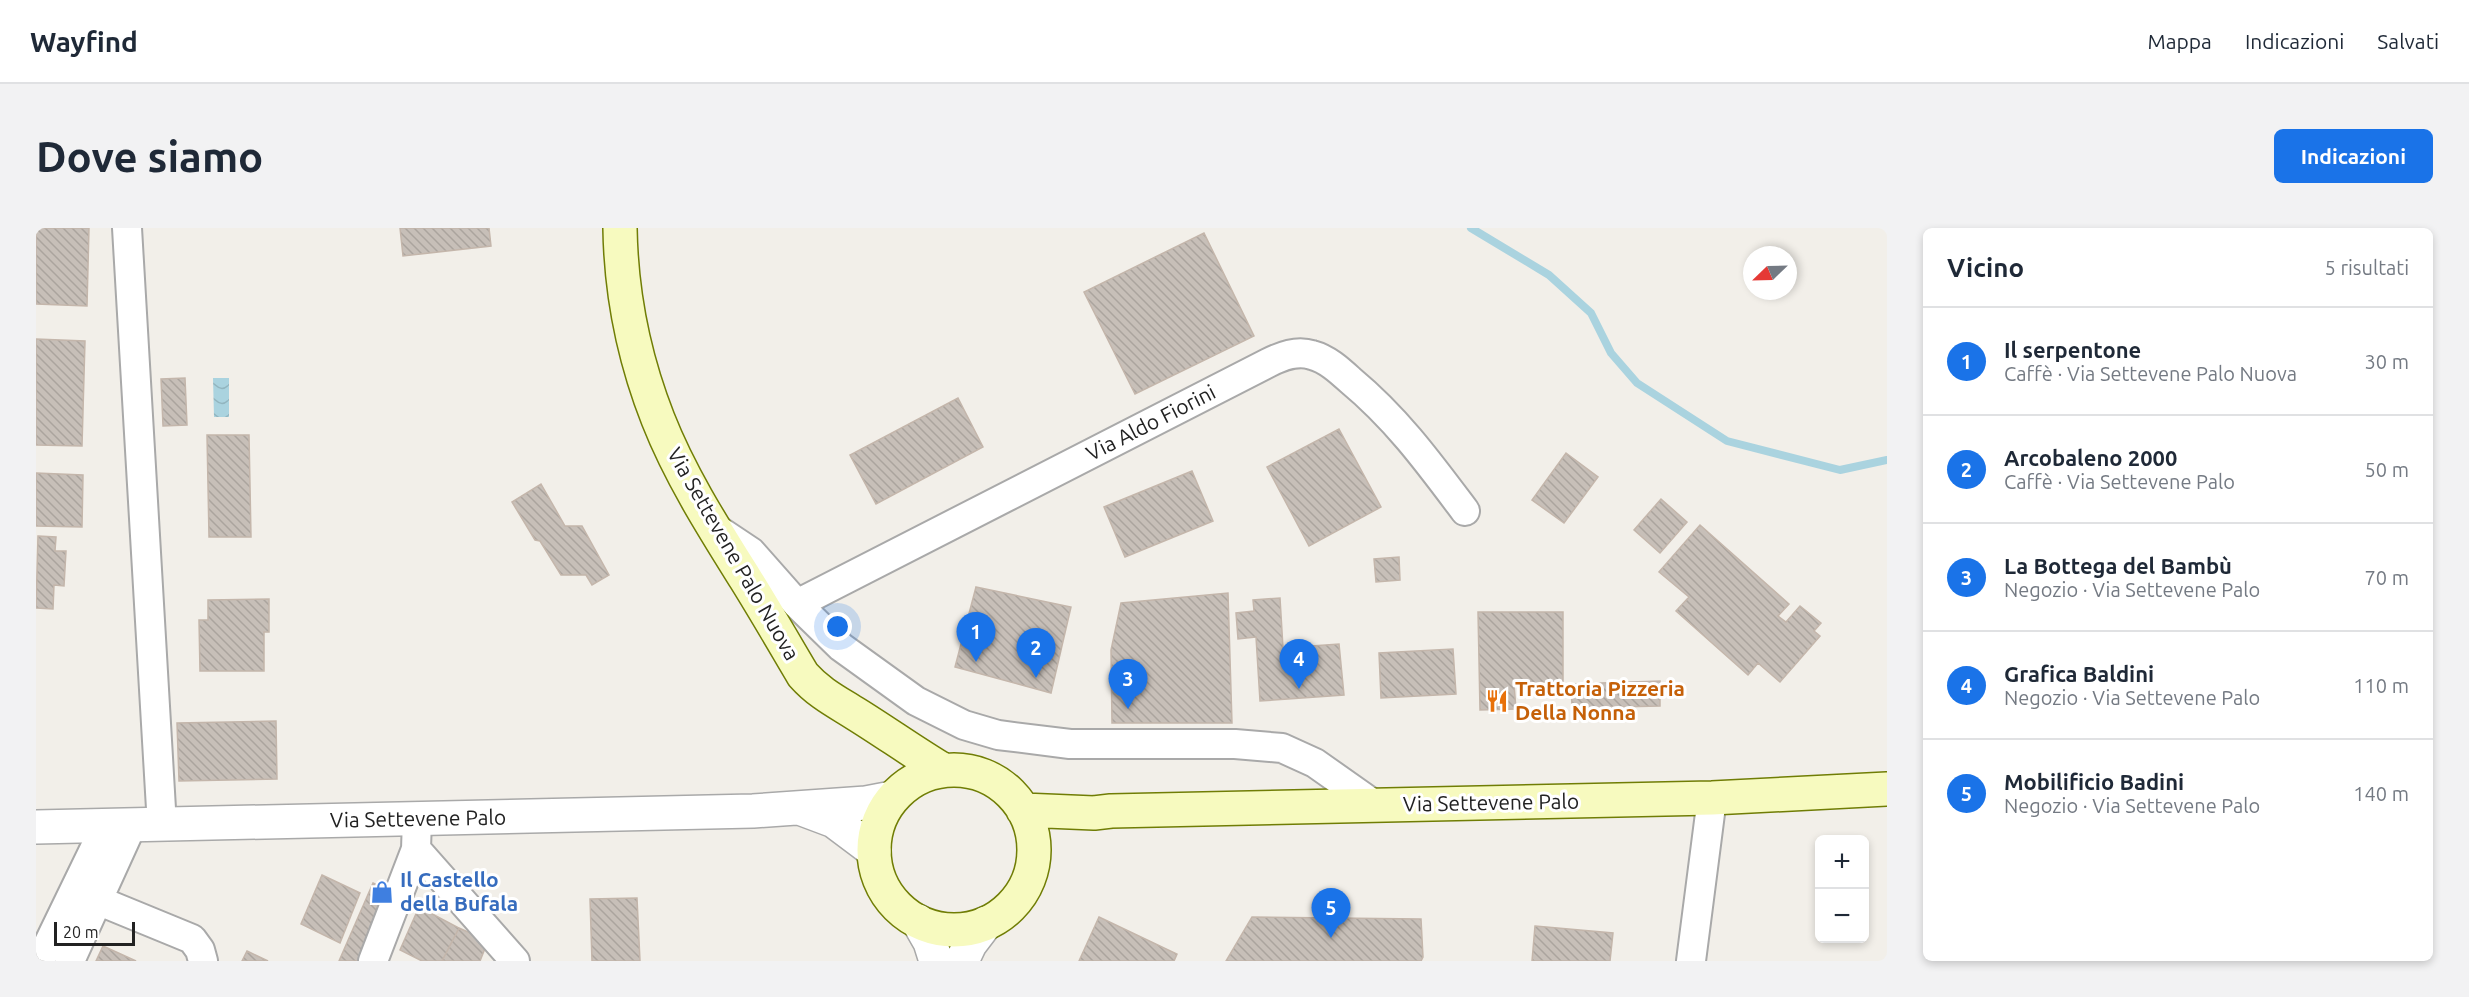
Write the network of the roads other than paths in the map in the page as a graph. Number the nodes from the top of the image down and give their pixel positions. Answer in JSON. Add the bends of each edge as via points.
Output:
{"nodes":[{"id":1,"x":128,"y":228,"type":"edge"},
{"id":2,"x":620,"y":228,"type":"edge"},
{"id":3,"x":1465,"y":511,"type":"dead end"},
{"id":4,"x":713,"y":526,"type":"junction"},
{"id":5,"x":797,"y":604,"type":"junction"},
{"id":6,"x":884,"y":735,"type":"junction"},
{"id":7,"x":943,"y":770,"type":"junction"},
{"id":8,"x":1887,"y":789,"type":"edge"},
{"id":9,"x":895,"y":795,"type":"junction"},
{"id":10,"x":1712,"y":798,"type":"junction"},
{"id":11,"x":1376,"y":806,"type":"junction"},
{"id":12,"x":800,"y":809,"type":"junction"},
{"id":13,"x":1023,"y":810,"type":"junction"},
{"id":14,"x":1094,"y":813,"type":"junction"},
{"id":15,"x":36,"y":827,"type":"edge"},
{"id":16,"x":133,"y":827,"type":"junction"},
{"id":17,"x":417,"y":834,"type":"junction"},
{"id":18,"x":874,"y":851,"type":"junction"},
{"id":19,"x":1034,"y":854,"type":"junction"},
{"id":20,"x":97,"y":900,"type":"junction"},
{"id":21,"x":918,"y":921,"type":"junction"},
{"id":22,"x":986,"y":923,"type":"junction"},
{"id":23,"x":40,"y":961,"type":"edge"},
{"id":24,"x":70,"y":961,"type":"edge"},
{"id":25,"x":203,"y":961,"type":"edge"},
{"id":26,"x":373,"y":961,"type":"edge"},
{"id":27,"x":515,"y":961,"type":"edge"},
{"id":28,"x":936,"y":961,"type":"edge"},
{"id":29,"x":962,"y":961,"type":"edge"},
{"id":30,"x":1690,"y":961,"type":"edge"}],
"edges":[{"from":1,"to":16,"type":"street"},
{"from":2,"to":4,"type":"main road","name":"Via Settevene Palo Nuova","via":[[626,299],[642,374],[670,446]]},
{"from":3,"to":5,"type":"street","name":"Via Aldo Fiorini","via":[[1407,435],[1375,401],[1328,362],[1312,354],[1293,354],[1258,368]]},
{"from":4,"to":5,"type":"street","via":[[751,552]]},
{"from":4,"to":6,"type":"main road","name":"Via Settevene Palo Nuova","via":[[803,675],[827,698]]},
{"from":5,"to":11,"type":"street","via":[[842,647],[916,700],[964,725],[998,735],[1060,743],[1282,748],[1315,764]]},
{"from":6,"to":7,"type":"main road","name":"Via Settevene Palo Nuova"},
{"from":6,"to":9,"type":"main road"},
{"from":7,"to":9,"type":"main road","via":[[921,776]]},
{"from":7,"to":13,"type":"main road","via":[[966,771],[996,782]]},
{"from":8,"to":10,"type":"main road","name":"Via Settevene Palo"},
{"from":9,"to":12,"type":"street","name":"Via Settevene Palo","via":[[866,804]]},
{"from":9,"to":18,"type":"main road","via":[[882,813]]},
{"from":10,"to":11,"type":"main road","name":"Via Settevene Palo"},
{"from":10,"to":30,"type":"street"},
{"from":11,"to":14,"type":"main road","name":"Via Settevene Palo"},
{"from":12,"to":17,"type":"street","name":"Via Settevene Palo"},
{"from":12,"to":18,"type":"street","via":[[834,821]]},
{"from":13,"to":14,"type":"main road","name":"Via Settevene Palo"},
{"from":13,"to":19,"type":"main road"},
{"from":14,"to":19,"type":"main road"},
{"from":15,"to":16,"type":"street","name":"Via Settevene Palo"},
{"from":16,"to":17,"type":"street","name":"Via Settevene Palo"},
{"from":16,"to":20,"type":"street"},
{"from":16,"to":23,"type":"street"},
{"from":17,"to":26,"type":"street"},
{"from":17,"to":27,"type":"street"},
{"from":18,"to":21,"type":"main road","via":[[883,887],[900,909]]},
{"from":19,"to":22,"type":"main road","via":[[1018,897]]},
{"from":20,"to":24,"type":"street"},
{"from":20,"to":25,"type":"street","via":[[192,939]]},
{"from":21,"to":22,"type":"main road","via":[[949,929]]},
{"from":21,"to":28,"type":"street"},
{"from":22,"to":29,"type":"street"}]}
